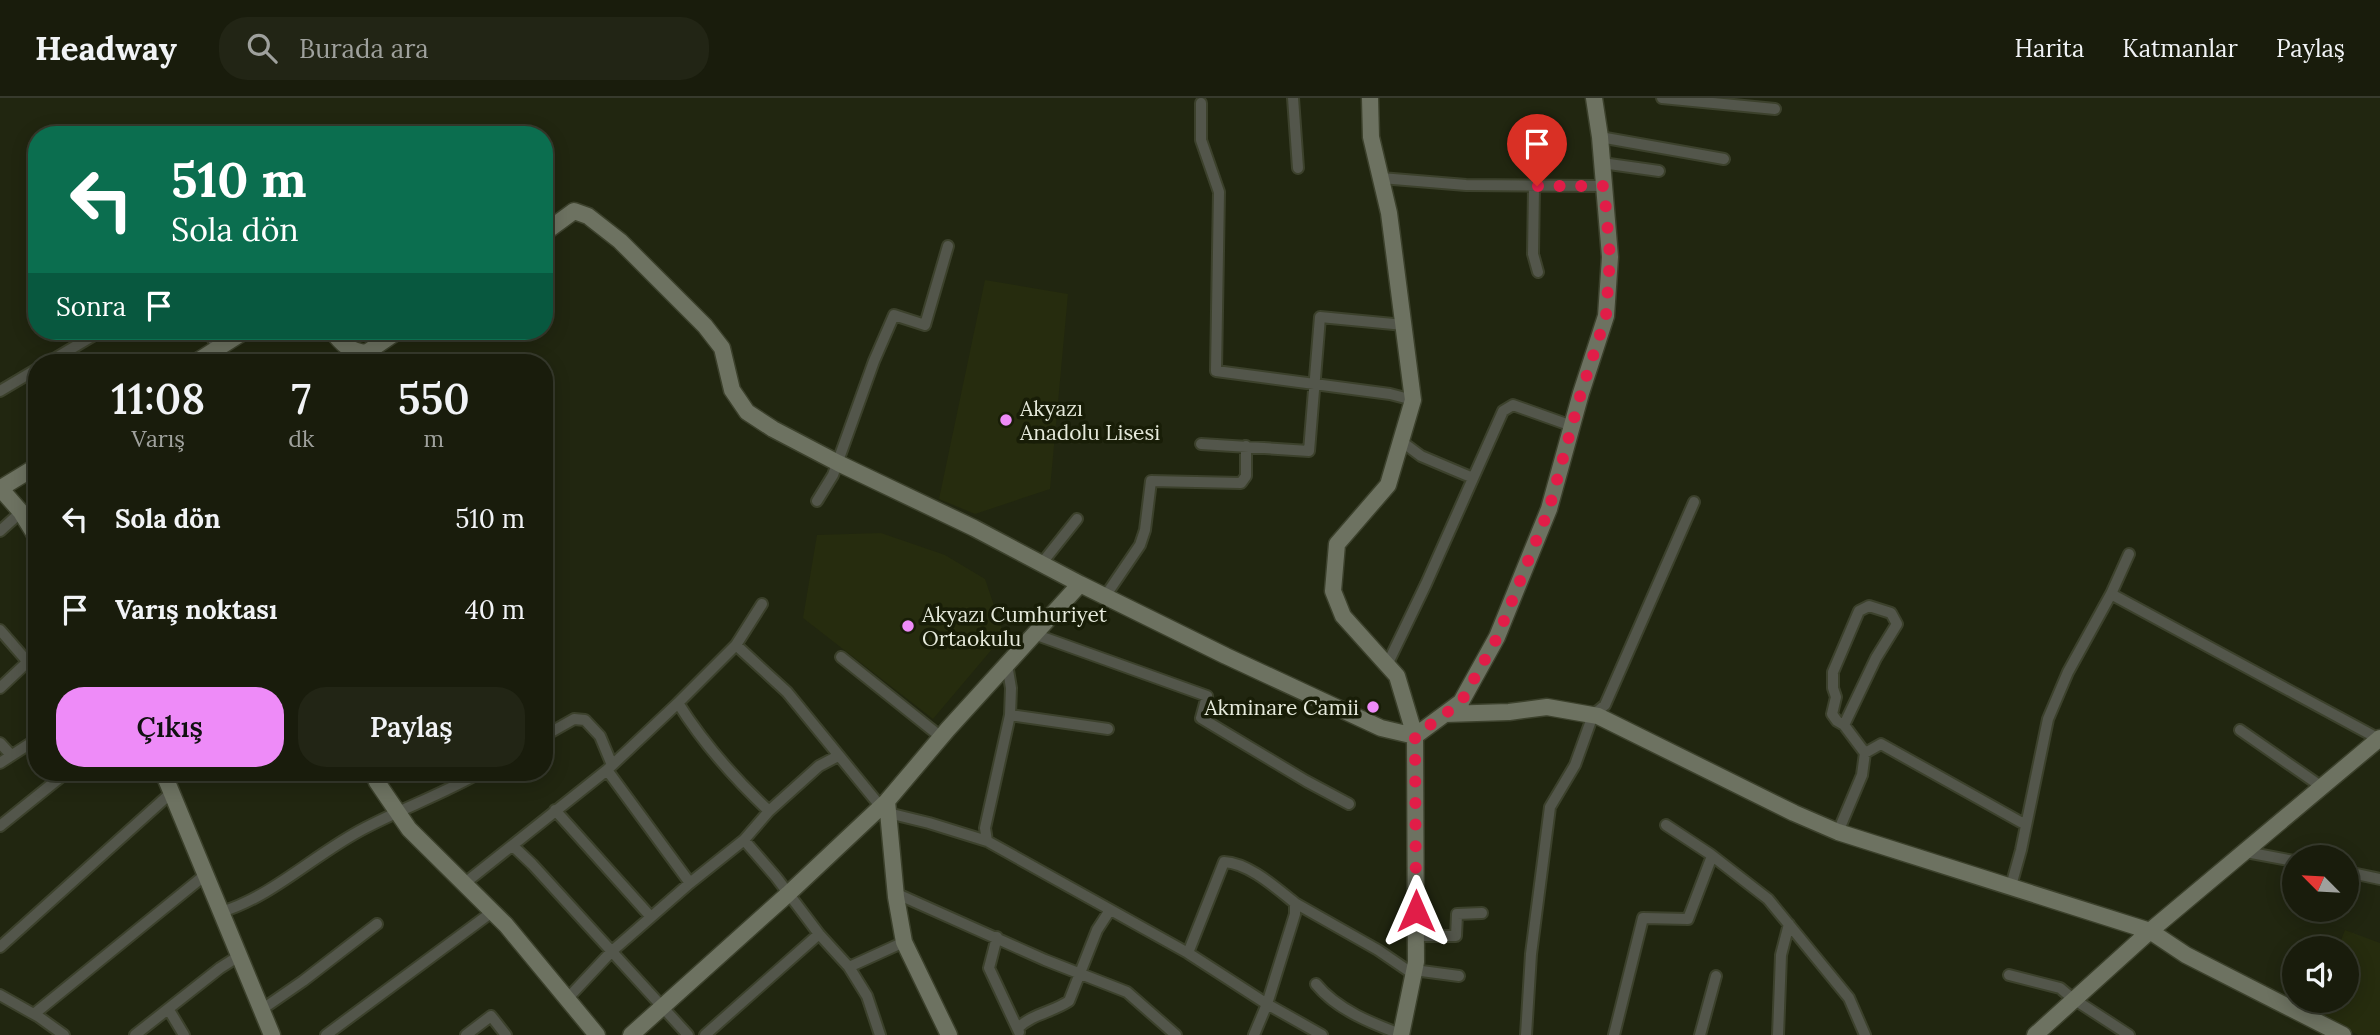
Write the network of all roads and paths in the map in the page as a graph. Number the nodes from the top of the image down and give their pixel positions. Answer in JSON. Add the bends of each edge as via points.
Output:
{"nodes":[{"id":1,"x":1293,"y":98,"type":"edge"},
{"id":2,"x":1370,"y":98,"type":"edge"},
{"id":3,"x":1594,"y":98,"type":"edge"},
{"id":4,"x":1662,"y":98,"type":"edge"},
{"id":5,"x":1202,"y":103,"type":"dead end"},
{"id":6,"x":1775,"y":109,"type":"dead end"},
{"id":7,"x":1600,"y":137,"type":"junction"},
{"id":8,"x":1724,"y":159,"type":"dead end"},
{"id":9,"x":1602,"y":163,"type":"junction"},
{"id":10,"x":1298,"y":168,"type":"dead end"},
{"id":11,"x":1659,"y":171,"type":"dead end"},
{"id":12,"x":1381,"y":178,"type":"junction"},
{"id":13,"x":1534,"y":186,"type":"junction"},
{"id":14,"x":1604,"y":186,"type":"junction"},
{"id":15,"x":553,"y":226,"type":"edge"},
{"id":16,"x":948,"y":246,"type":"dead end"},
{"id":17,"x":1538,"y":272,"type":"dead end"},
{"id":18,"x":1404,"y":325,"type":"junction"},
{"id":19,"x":86,"y":340,"type":"edge"},
{"id":20,"x":213,"y":340,"type":"edge"},
{"id":21,"x":230,"y":340,"type":"edge"},
{"id":22,"x":339,"y":340,"type":"edge"},
{"id":23,"x":385,"y":340,"type":"edge"},
{"id":24,"x":218,"y":348,"type":"junction"},
{"id":25,"x":62,"y":354,"type":"edge"},
{"id":26,"x":209,"y":354,"type":"edge"},
{"id":27,"x":28,"y":374,"type":"edge"},
{"id":28,"x":1315,"y":385,"type":"junction"},
{"id":29,"x":0,"y":391,"type":"edge"},
{"id":30,"x":1413,"y":400,"type":"junction"},
{"id":31,"x":1572,"y":426,"type":"junction"},
{"id":32,"x":1401,"y":441,"type":"junction"},
{"id":33,"x":1201,"y":444,"type":"dead end"},
{"id":34,"x":1246,"y":446,"type":"junction"},
{"id":35,"x":838,"y":463,"type":"junction"},
{"id":36,"x":28,"y":471,"type":"edge"},
{"id":37,"x":1473,"y":478,"type":"junction"},
{"id":38,"x":0,"y":488,"type":"edge"},
{"id":39,"x":817,"y":501,"type":"dead end"},
{"id":40,"x":1694,"y":502,"type":"dead end"},
{"id":41,"x":21,"y":512,"type":"junction"},
{"id":42,"x":1077,"y":520,"type":"dead end"},
{"id":43,"x":28,"y":523,"type":"edge"},
{"id":44,"x":0,"y":531,"type":"edge"},
{"id":45,"x":2129,"y":554,"type":"dead end"},
{"id":46,"x":1042,"y":562,"type":"junction"},
{"id":47,"x":1080,"y":584,"type":"junction"},
{"id":48,"x":2111,"y":594,"type":"junction"},
{"id":49,"x":1106,"y":595,"type":"junction"},
{"id":50,"x":762,"y":604,"type":"dead end"},
{"id":51,"x":0,"y":630,"type":"edge"},
{"id":52,"x":1034,"y":634,"type":"junction"},
{"id":53,"x":736,"y":645,"type":"junction"},
{"id":54,"x":841,"y":657,"type":"dead end"},
{"id":55,"x":27,"y":661,"type":"joint"},
{"id":56,"x":1007,"y":664,"type":"junction"},
{"id":57,"x":1387,"y":665,"type":"junction"},
{"id":58,"x":0,"y":688,"type":"edge"},
{"id":59,"x":677,"y":703,"type":"junction"},
{"id":60,"x":1445,"y":714,"type":"junction"},
{"id":61,"x":1010,"y":715,"type":"junction"},
{"id":62,"x":1593,"y":715,"type":"junction"},
{"id":63,"x":1844,"y":724,"type":"junction"},
{"id":64,"x":1108,"y":729,"type":"dead end"},
{"id":65,"x":2240,"y":730,"type":"dead end"},
{"id":66,"x":553,"y":731,"type":"edge"},
{"id":67,"x":1415,"y":736,"type":"junction"},
{"id":68,"x":941,"y":737,"type":"junction"},
{"id":69,"x":2379,"y":739,"type":"edge"},
{"id":70,"x":0,"y":743,"type":"edge"},
{"id":71,"x":28,"y":745,"type":"edge"},
{"id":72,"x":1865,"y":753,"type":"junction"},
{"id":73,"x":11,"y":755,"type":"junction"},
{"id":74,"x":838,"y":756,"type":"junction"},
{"id":75,"x":0,"y":763,"type":"edge"},
{"id":76,"x":609,"y":767,"type":"junction"},
{"id":77,"x":56,"y":781,"type":"edge"},
{"id":78,"x":167,"y":781,"type":"edge"},
{"id":79,"x":377,"y":781,"type":"edge"},
{"id":80,"x":466,"y":781,"type":"edge"},
{"id":81,"x":2322,"y":786,"type":"junction"},
{"id":82,"x":172,"y":792,"type":"junction"},
{"id":83,"x":1349,"y":804,"type":"dead end"},
{"id":84,"x":885,"y":807,"type":"junction"},
{"id":85,"x":555,"y":810,"type":"junction"},
{"id":86,"x":769,"y":811,"type":"junction"},
{"id":87,"x":398,"y":814,"type":"junction"},
{"id":88,"x":1666,"y":825,"type":"dead end"},
{"id":89,"x":2026,"y":825,"type":"junction"},
{"id":90,"x":0,"y":827,"type":"edge"},
{"id":91,"x":1838,"y":832,"type":"junction"},
{"id":92,"x":744,"y":840,"type":"junction"},
{"id":93,"x":987,"y":841,"type":"junction"},
{"id":94,"x":513,"y":846,"type":"junction"},
{"id":95,"x":2246,"y":852,"type":"junction"},
{"id":96,"x":1712,"y":856,"type":"junction"},
{"id":97,"x":2282,"y":859,"type":"edge"},
{"id":98,"x":205,"y":875,"type":"junction"},
{"id":99,"x":2359,"y":875,"type":"edge"},
{"id":100,"x":2380,"y":879,"type":"edge"},
{"id":101,"x":465,"y":883,"type":"junction"},
{"id":102,"x":690,"y":883,"type":"junction"},
{"id":103,"x":2011,"y":886,"type":"junction"},
{"id":104,"x":895,"y":892,"type":"junction"},
{"id":105,"x":788,"y":894,"type":"junction"},
{"id":106,"x":1295,"y":903,"type":"junction"},
{"id":107,"x":1110,"y":910,"type":"junction"},
{"id":108,"x":221,"y":912,"type":"junction"},
{"id":109,"x":492,"y":912,"type":"junction"},
{"id":110,"x":1482,"y":913,"type":"dead end"},
{"id":111,"x":651,"y":917,"type":"junction"},
{"id":112,"x":377,"y":924,"type":"dead end"},
{"id":113,"x":1789,"y":924,"type":"junction"},
{"id":114,"x":2150,"y":931,"type":"junction"},
{"id":115,"x":819,"y":934,"type":"junction"},
{"id":116,"x":1416,"y":936,"type":"junction"},
{"id":117,"x":997,"y":937,"type":"junction"},
{"id":118,"x":904,"y":942,"type":"junction"},
{"id":119,"x":0,"y":947,"type":"edge"},
{"id":120,"x":611,"y":952,"type":"junction"},
{"id":121,"x":1188,"y":953,"type":"junction"},
{"id":122,"x":239,"y":956,"type":"junction"},
{"id":123,"x":849,"y":967,"type":"junction"},
{"id":124,"x":1414,"y":972,"type":"junction"},
{"id":125,"x":1080,"y":973,"type":"junction"},
{"id":126,"x":2009,"y":975,"type":"dead end"},
{"id":127,"x":1459,"y":976,"type":"dead end"},
{"id":128,"x":1716,"y":976,"type":"dead end"},
{"id":129,"x":1316,"y":984,"type":"dead end"},
{"id":130,"x":0,"y":995,"type":"edge"},
{"id":131,"x":568,"y":998,"type":"junction"},
{"id":132,"x":2073,"y":998,"type":"junction"},
{"id":133,"x":1267,"y":1003,"type":"junction"},
{"id":134,"x":662,"y":1008,"type":"junction"},
{"id":135,"x":169,"y":1010,"type":"junction"},
{"id":136,"x":261,"y":1010,"type":"junction"},
{"id":137,"x":34,"y":1014,"type":"junction"},
{"id":138,"x":1019,"y":1032,"type":"edge"},
{"id":139,"x":64,"y":1035,"type":"edge"},
{"id":140,"x":135,"y":1035,"type":"edge"},
{"id":141,"x":184,"y":1035,"type":"edge"},
{"id":142,"x":272,"y":1035,"type":"edge"},
{"id":143,"x":326,"y":1035,"type":"edge"},
{"id":144,"x":466,"y":1035,"type":"edge"},
{"id":145,"x":506,"y":1035,"type":"edge"},
{"id":146,"x":597,"y":1035,"type":"edge"},
{"id":147,"x":631,"y":1035,"type":"edge"},
{"id":148,"x":688,"y":1035,"type":"edge"},
{"id":149,"x":705,"y":1035,"type":"edge"},
{"id":150,"x":880,"y":1035,"type":"edge"},
{"id":151,"x":949,"y":1035,"type":"edge"},
{"id":152,"x":1176,"y":1035,"type":"edge"},
{"id":153,"x":1254,"y":1035,"type":"edge"},
{"id":154,"x":1322,"y":1035,"type":"edge"},
{"id":155,"x":1402,"y":1035,"type":"edge"},
{"id":156,"x":1526,"y":1035,"type":"edge"},
{"id":157,"x":1614,"y":1035,"type":"edge"},
{"id":158,"x":1700,"y":1035,"type":"edge"},
{"id":159,"x":1778,"y":1035,"type":"edge"},
{"id":160,"x":1865,"y":1035,"type":"edge"},
{"id":161,"x":2035,"y":1035,"type":"edge"},
{"id":162,"x":2129,"y":1035,"type":"edge"},
{"id":163,"x":2343,"y":1035,"type":"edge"}],
"edges":[{"from":1,"to":10,"type":"street"},
{"from":2,"to":12,"type":"street","via":[[1371,137]]},
{"from":3,"to":7,"type":"street"},
{"from":4,"to":6,"type":"street"},
{"from":5,"to":28,"type":"street","via":[[1201,140],[1219,192],[1216,372]]},
{"from":7,"to":8,"type":"street"},
{"from":7,"to":9,"type":"street"},
{"from":9,"to":11,"type":"street"},
{"from":9,"to":14,"type":"street"},
{"from":12,"to":13,"type":"street"},
{"from":12,"to":18,"type":"street"},
{"from":13,"to":14,"type":"street"},
{"from":13,"to":17,"type":"street","via":[[1533,254]]},
{"from":14,"to":31,"type":"street","via":[[1610,257],[1606,316]]},
{"from":15,"to":35,"type":"street","via":[[574,211],[588,216],[620,242],[722,348],[732,390],[747,412]]},
{"from":16,"to":35,"type":"street","via":[[925,325],[894,315]]},
{"from":18,"to":28,"type":"street","via":[[1320,317]]},
{"from":18,"to":30,"type":"street"},
{"from":19,"to":25,"type":"street"},
{"from":20,"to":24,"type":"street"},
{"from":21,"to":24,"type":"street"},
{"from":22,"to":23,"type":"street","via":[[354,352],[366,353]]},
{"from":24,"to":26,"type":"street"},
{"from":27,"to":29,"type":"street"},
{"from":28,"to":30,"type":"street"},
{"from":28,"to":34,"type":"street","via":[[1309,451]]},
{"from":30,"to":32,"type":"street"},
{"from":31,"to":37,"type":"street","via":[[1513,405],[1503,411]]},
{"from":31,"to":60,"type":"street","via":[[1549,509],[1497,638],[1461,702]]},
{"from":32,"to":37,"type":"street","via":[[1421,456]]},
{"from":32,"to":57,"type":"street","via":[[1388,485],[1338,544],[1333,592],[1343,616]]},
{"from":33,"to":34,"type":"street"},
{"from":34,"to":49,"type":"street","via":[[1246,476],[1241,483],[1152,481],[1140,545]]},
{"from":35,"to":39,"type":"street"},
{"from":35,"to":46,"type":"street"},
{"from":36,"to":38,"type":"street"},
{"from":37,"to":57,"type":"street"},
{"from":38,"to":41,"type":"street"},
{"from":40,"to":62,"type":"street","via":[[1605,705]]},
{"from":41,"to":43,"type":"street"},
{"from":41,"to":44,"type":"street"},
{"from":42,"to":46,"type":"street"},
{"from":45,"to":48,"type":"street"},
{"from":46,"to":47,"type":"street"},
{"from":47,"to":49,"type":"street"},
{"from":47,"to":52,"type":"street"},
{"from":48,"to":69,"type":"street"},
{"from":48,"to":89,"type":"street","via":[[2048,719]]},
{"from":49,"to":67,"type":"street","via":[[1381,728]]},
{"from":50,"to":53,"type":"street"},
{"from":51,"to":55,"type":"street"},
{"from":52,"to":56,"type":"street"},
{"from":52,"to":83,"type":"street","via":[[1208,696],[1201,718]]},
{"from":53,"to":59,"type":"street"},
{"from":53,"to":74,"type":"street","via":[[788,692]]},
{"from":54,"to":68,"type":"street"},
{"from":55,"to":58,"type":"street"},
{"from":56,"to":61,"type":"street"},
{"from":56,"to":68,"type":"street"},
{"from":57,"to":67,"type":"street","via":[[1397,676]]},
{"from":59,"to":76,"type":"street"},
{"from":59,"to":86,"type":"street","via":[[697,733]]},
{"from":60,"to":62,"type":"street","via":[[1547,707]]},
{"from":60,"to":67,"type":"street"},
{"from":61,"to":64,"type":"street"},
{"from":61,"to":93,"type":"street","via":[[985,828]]},
{"from":62,"to":91,"type":"street"},
{"from":62,"to":156,"type":"street","via":[[1575,765],[1550,807],[1531,954]]},
{"from":63,"to":63,"type":"street","via":[[1897,624],[1891,613],[1869,606],[1860,611],[1833,672],[1836,697],[1832,713]]},
{"from":63,"to":72,"type":"street"},
{"from":65,"to":81,"type":"street"},
{"from":66,"to":76,"type":"street","via":[[574,719],[585,720],[600,736]]},
{"from":67,"to":116,"type":"street"},
{"from":68,"to":84,"type":"street"},
{"from":69,"to":81,"type":"street"},
{"from":70,"to":73,"type":"street"},
{"from":71,"to":73,"type":"street"},
{"from":72,"to":89,"type":"street","via":[[1881,744]]},
{"from":72,"to":91,"type":"street","via":[[1862,775]]},
{"from":73,"to":75,"type":"street"},
{"from":74,"to":84,"type":"street"},
{"from":74,"to":86,"type":"street","via":[[819,766]]},
{"from":76,"to":85,"type":"street"},
{"from":76,"to":102,"type":"street"},
{"from":77,"to":90,"type":"street"},
{"from":78,"to":82,"type":"street"},
{"from":79,"to":87,"type":"street"},
{"from":80,"to":87,"type":"street"},
{"from":81,"to":95,"type":"street"},
{"from":82,"to":98,"type":"street"},
{"from":82,"to":119,"type":"street"},
{"from":84,"to":93,"type":"street"},
{"from":84,"to":104,"type":"street"},
{"from":84,"to":105,"type":"street"},
{"from":85,"to":94,"type":"street"},
{"from":85,"to":111,"type":"street"},
{"from":86,"to":92,"type":"street"},
{"from":87,"to":101,"type":"street"},
{"from":87,"to":108,"type":"street","via":[[365,828],[242,906]]},
{"from":88,"to":96,"type":"street"},
{"from":89,"to":103,"type":"street"},
{"from":91,"to":103,"type":"street"},
{"from":92,"to":102,"type":"street"},
{"from":92,"to":105,"type":"street"},
{"from":93,"to":107,"type":"street"},
{"from":94,"to":101,"type":"street"},
{"from":94,"to":120,"type":"street"},
{"from":95,"to":97,"type":"street"},
{"from":95,"to":114,"type":"street"},
{"from":96,"to":113,"type":"street","via":[[1768,898]]},
{"from":96,"to":157,"type":"street","via":[[1688,919],[1643,918]]},
{"from":98,"to":108,"type":"street"},
{"from":98,"to":137,"type":"street"},
{"from":99,"to":100,"type":"street"},
{"from":101,"to":109,"type":"street"},
{"from":102,"to":111,"type":"street"},
{"from":103,"to":114,"type":"street"},
{"from":104,"to":117,"type":"street"},
{"from":104,"to":118,"type":"street"},
{"from":105,"to":115,"type":"street"},
{"from":105,"to":134,"type":"street"},
{"from":106,"to":121,"type":"street","via":[[1235,863],[1224,863]]},
{"from":106,"to":124,"type":"street"},
{"from":106,"to":133,"type":"street"},
{"from":107,"to":121,"type":"street"},
{"from":107,"to":125,"type":"street"},
{"from":108,"to":122,"type":"street"},
{"from":109,"to":131,"type":"street"},
{"from":109,"to":143,"type":"street"},
{"from":110,"to":116,"type":"street","via":[[1457,914],[1456,936]]},
{"from":111,"to":120,"type":"street"},
{"from":112,"to":136,"type":"street"},
{"from":113,"to":159,"type":"street","via":[[1781,956]]},
{"from":113,"to":160,"type":"street","via":[[1849,998]]},
{"from":114,"to":132,"type":"street"},
{"from":114,"to":163,"type":"street"},
{"from":115,"to":123,"type":"street"},
{"from":115,"to":149,"type":"street"},
{"from":116,"to":124,"type":"street"},
{"from":117,"to":125,"type":"street"},
{"from":117,"to":138,"type":"street","via":[[989,968]]},
{"from":118,"to":123,"type":"street"},
{"from":118,"to":151,"type":"street"},
{"from":120,"to":131,"type":"street"},
{"from":120,"to":134,"type":"street"},
{"from":121,"to":133,"type":"street"},
{"from":122,"to":135,"type":"street"},
{"from":122,"to":136,"type":"street"},
{"from":123,"to":150,"type":"street","via":[[867,996]]},
{"from":124,"to":127,"type":"street"},
{"from":124,"to":155,"type":"street"},
{"from":125,"to":138,"type":"street","via":[[1069,1001],[1026,1021]]},
{"from":125,"to":152,"type":"street","via":[[1127,992]]},
{"from":126,"to":132,"type":"street","via":[[2060,988]]},
{"from":128,"to":158,"type":"street"},
{"from":129,"to":155,"type":"street","via":[[1343,1008]]},
{"from":130,"to":137,"type":"street"},
{"from":131,"to":146,"type":"street"},
{"from":132,"to":161,"type":"street"},
{"from":132,"to":162,"type":"street"},
{"from":133,"to":153,"type":"street"},
{"from":133,"to":154,"type":"street"},
{"from":134,"to":147,"type":"street"},
{"from":134,"to":148,"type":"street"},
{"from":135,"to":140,"type":"street"},
{"from":135,"to":141,"type":"street"},
{"from":136,"to":142,"type":"street"},
{"from":137,"to":139,"type":"street"},
{"from":144,"to":145,"type":"street","via":[[491,1016]]}]}
